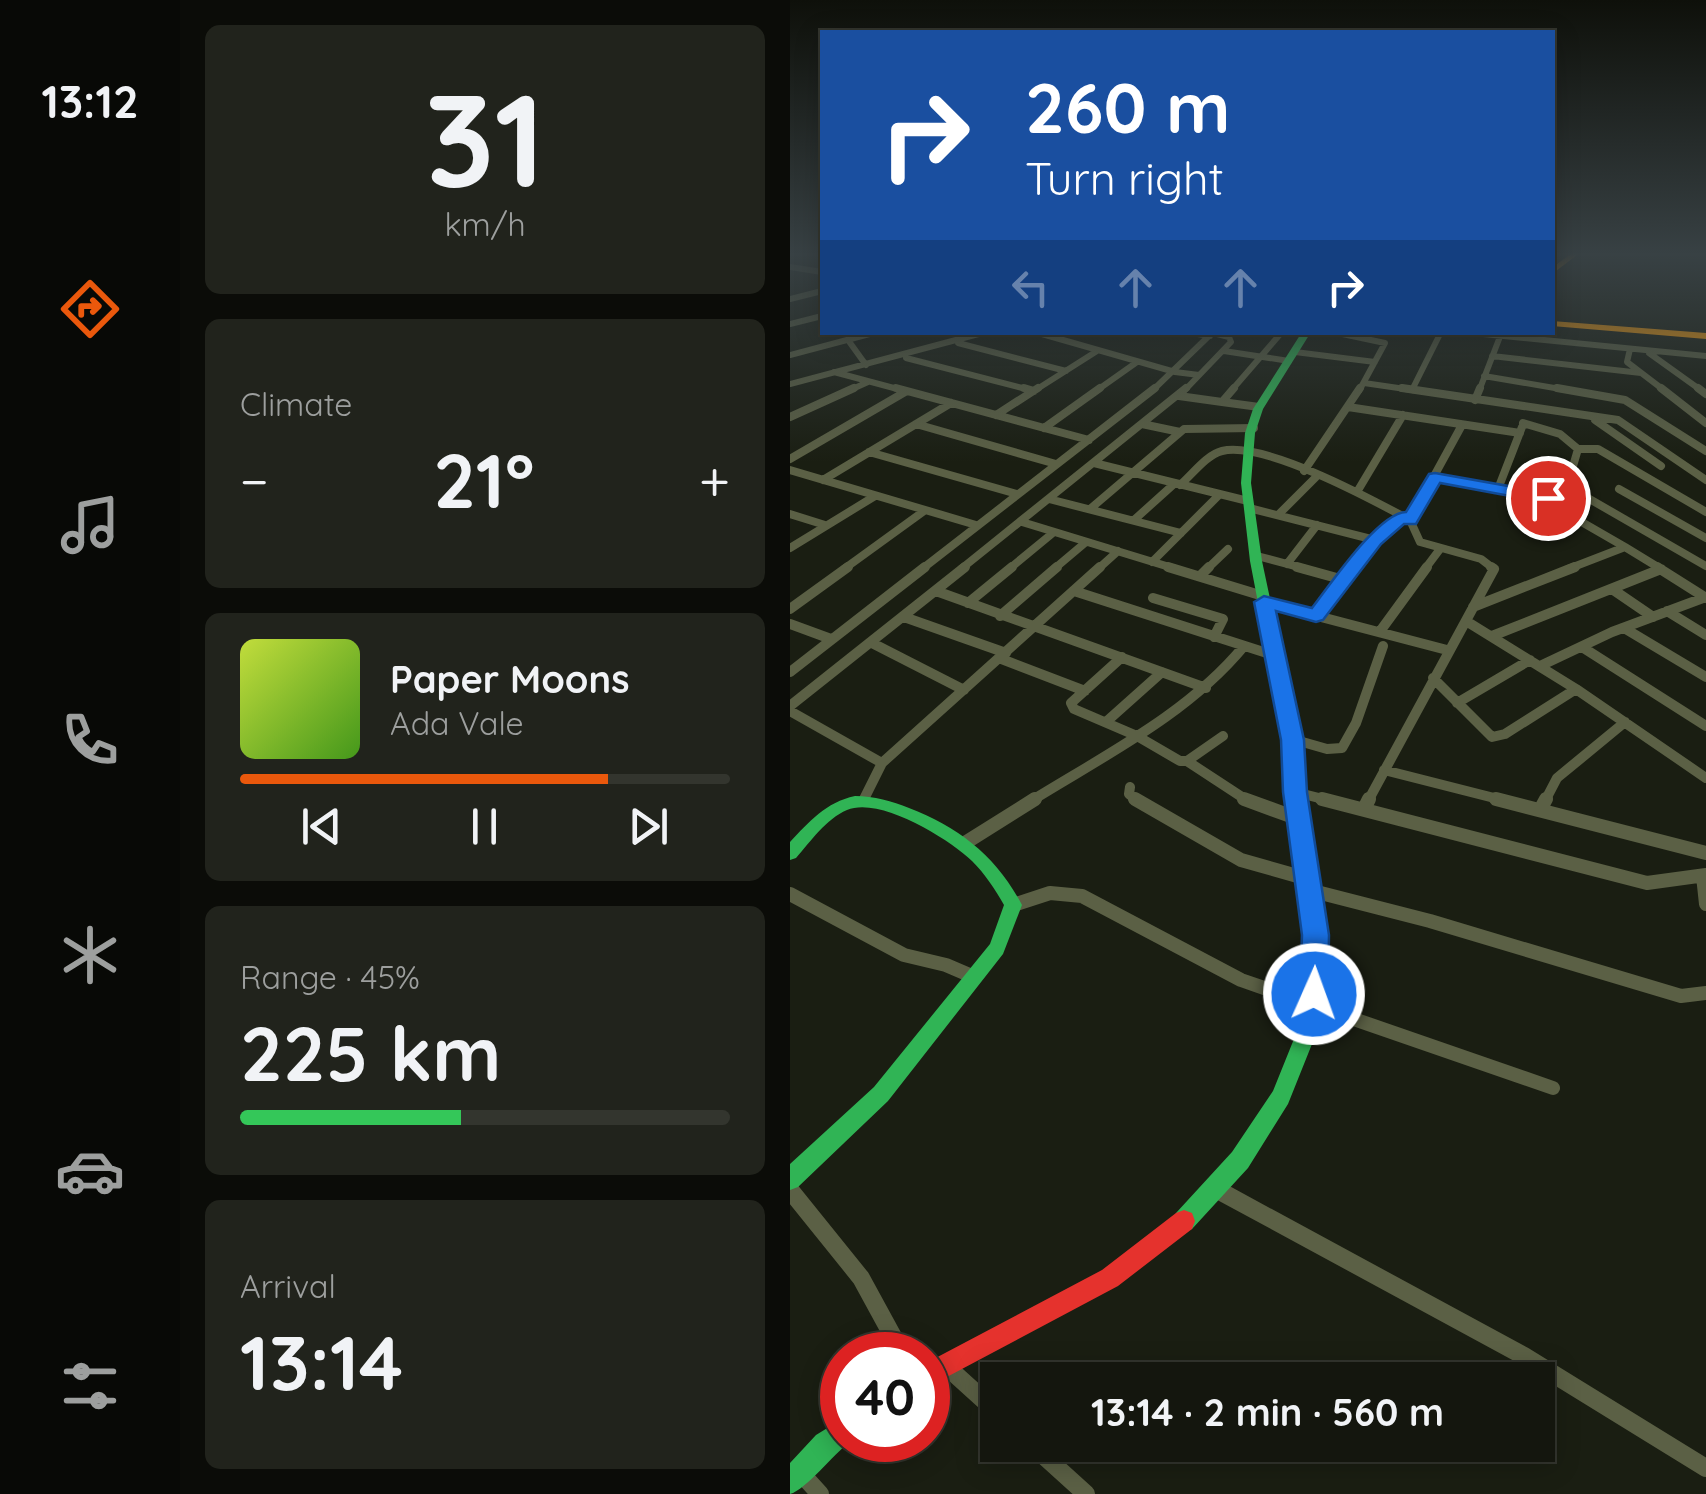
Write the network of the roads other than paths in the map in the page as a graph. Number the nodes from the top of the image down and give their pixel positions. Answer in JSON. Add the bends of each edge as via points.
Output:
{"nodes":[{"id":1,"x":1555,"y":326,"type":"edge"},
{"id":2,"x":866,"y":335,"type":"edge"},
{"id":3,"x":977,"y":335,"type":"edge"},
{"id":4,"x":1045,"y":335,"type":"edge"},
{"id":5,"x":1211,"y":335,"type":"edge"},
{"id":6,"x":1217,"y":335,"type":"edge"},
{"id":7,"x":1280,"y":335,"type":"edge"},
{"id":8,"x":1305,"y":335,"type":"edge"},
{"id":9,"x":1349,"y":335,"type":"edge"},
{"id":10,"x":1390,"y":335,"type":"edge"},
{"id":11,"x":1440,"y":335,"type":"edge"},
{"id":12,"x":1501,"y":335,"type":"edge"},
{"id":13,"x":1706,"y":339,"type":"edge"},
{"id":14,"x":848,"y":340,"type":"junction"},
{"id":15,"x":956,"y":342,"type":"junction"},
{"id":16,"x":1386,"y":342,"type":"junction"},
{"id":17,"x":1630,"y":349,"type":"junction"},
{"id":18,"x":1644,"y":350,"type":"junction"},
{"id":19,"x":1096,"y":351,"type":"junction"},
{"id":20,"x":1224,"y":351,"type":"junction"},
{"id":21,"x":790,"y":356,"type":"edge"},
{"id":22,"x":902,"y":356,"type":"junction"},
{"id":23,"x":1292,"y":356,"type":"junction"},
{"id":24,"x":1492,"y":356,"type":"junction"},
{"id":25,"x":1706,"y":356,"type":"edge"},
{"id":26,"x":1262,"y":357,"type":"junction"},
{"id":27,"x":1137,"y":362,"type":"junction"},
{"id":28,"x":1375,"y":362,"type":"junction"},
{"id":29,"x":866,"y":365,"type":"junction"},
{"id":30,"x":1066,"y":371,"type":"junction"},
{"id":31,"x":834,"y":372,"type":"junction"},
{"id":32,"x":1174,"y":372,"type":"junction"},
{"id":33,"x":1642,"y":373,"type":"junction"},
{"id":34,"x":1199,"y":376,"type":"junction"},
{"id":35,"x":1484,"y":376,"type":"junction"},
{"id":36,"x":869,"y":382,"type":"junction"},
{"id":37,"x":1364,"y":383,"type":"junction"},
{"id":38,"x":790,"y":384,"type":"edge"},
{"id":39,"x":1412,"y":390,"type":"junction"},
{"id":40,"x":1034,"y":391,"type":"junction"},
{"id":41,"x":905,"y":392,"type":"junction"},
{"id":42,"x":1706,"y":394,"type":"edge"},
{"id":43,"x":1179,"y":396,"type":"junction"},
{"id":44,"x":1475,"y":400,"type":"junction"},
{"id":45,"x":1222,"y":402,"type":"junction"},
{"id":46,"x":951,"y":403,"type":"junction"},
{"id":47,"x":1259,"y":407,"type":"junction"},
{"id":48,"x":1348,"y":407,"type":"junction"},
{"id":49,"x":1527,"y":408,"type":"junction"},
{"id":50,"x":1402,"y":415,"type":"junction"},
{"id":51,"x":996,"y":416,"type":"junction"},
{"id":52,"x":1590,"y":416,"type":"junction"},
{"id":53,"x":790,"y":417,"type":"edge"},
{"id":54,"x":1706,"y":423,"type":"edge"},
{"id":55,"x":916,"y":424,"type":"junction"},
{"id":56,"x":1142,"y":424,"type":"junction"},
{"id":57,"x":1462,"y":425,"type":"junction"},
{"id":58,"x":1044,"y":428,"type":"junction"},
{"id":59,"x":1254,"y":428,"type":"junction"},
{"id":60,"x":1522,"y":428,"type":"junction"},
{"id":61,"x":1180,"y":432,"type":"junction"},
{"id":62,"x":1706,"y":437,"type":"edge"},
{"id":63,"x":1090,"y":440,"type":"junction"},
{"id":64,"x":1690,"y":440,"type":"junction"},
{"id":65,"x":1578,"y":449,"type":"junction"},
{"id":66,"x":1248,"y":451,"type":"junction"},
{"id":67,"x":869,"y":452,"type":"junction"},
{"id":68,"x":1706,"y":452,"type":"edge"},
{"id":69,"x":790,"y":459,"type":"edge"},
{"id":70,"x":1094,"y":463,"type":"junction"},
{"id":71,"x":1056,"y":464,"type":"junction"},
{"id":72,"x":1661,"y":466,"type":"dead end"},
{"id":73,"x":790,"y":470,"type":"edge"},
{"id":74,"x":1304,"y":471,"type":"junction"},
{"id":75,"x":1132,"y":473,"type":"junction"},
{"id":76,"x":1317,"y":476,"type":"junction"},
{"id":77,"x":1435,"y":478,"type":"junction"},
{"id":78,"x":823,"y":480,"type":"junction"},
{"id":79,"x":1706,"y":480,"type":"edge"},
{"id":80,"x":1178,"y":485,"type":"junction"},
{"id":81,"x":1498,"y":489,"type":"junction"},
{"id":82,"x":1619,"y":489,"type":"dead end"},
{"id":83,"x":1357,"y":492,"type":"junction"},
{"id":84,"x":1017,"y":494,"type":"junction"},
{"id":85,"x":1218,"y":495,"type":"junction"},
{"id":86,"x":876,"y":496,"type":"junction"},
{"id":87,"x":1562,"y":497,"type":"junction"},
{"id":88,"x":1049,"y":500,"type":"junction"},
{"id":89,"x":1249,"y":504,"type":"junction"},
{"id":90,"x":1090,"y":509,"type":"junction"},
{"id":91,"x":924,"y":510,"type":"junction"},
{"id":92,"x":1706,"y":512,"type":"edge"},
{"id":93,"x":790,"y":514,"type":"edge"},
{"id":94,"x":1278,"y":515,"type":"junction"},
{"id":95,"x":1406,"y":518,"type":"junction"},
{"id":96,"x":1134,"y":520,"type":"junction"},
{"id":97,"x":1022,"y":522,"type":"junction"},
{"id":98,"x":825,"y":525,"type":"junction"},
{"id":99,"x":976,"y":525,"type":"junction"},
{"id":100,"x":1316,"y":525,"type":"junction"},
{"id":101,"x":1054,"y":532,"type":"junction"},
{"id":102,"x":1180,"y":533,"type":"junction"},
{"id":103,"x":1706,"y":538,"type":"edge"},
{"id":104,"x":1375,"y":540,"type":"junction"},
{"id":105,"x":1086,"y":542,"type":"junction"},
{"id":106,"x":1625,"y":547,"type":"junction"},
{"id":107,"x":790,"y":548,"type":"edge"},
{"id":108,"x":1228,"y":549,"type":"dead end"},
{"id":109,"x":1440,"y":549,"type":"junction"},
{"id":110,"x":1118,"y":551,"type":"junction"},
{"id":111,"x":1257,"y":556,"type":"junction"},
{"id":112,"x":1152,"y":562,"type":"junction"},
{"id":113,"x":1287,"y":564,"type":"junction"},
{"id":114,"x":1706,"y":566,"type":"edge"},
{"id":115,"x":1661,"y":568,"type":"junction"},
{"id":116,"x":1200,"y":576,"type":"junction"},
{"id":117,"x":1344,"y":580,"type":"junction"},
{"id":118,"x":1612,"y":589,"type":"junction"},
{"id":119,"x":936,"y":591,"type":"junction"},
{"id":120,"x":1074,"y":591,"type":"junction"},
{"id":121,"x":1153,"y":598,"type":"dead end"},
{"id":122,"x":1706,"y":598,"type":"edge"},
{"id":123,"x":1263,"y":599,"type":"junction"},
{"id":124,"x":968,"y":603,"type":"junction"},
{"id":125,"x":1473,"y":607,"type":"junction"},
{"id":126,"x":790,"y":609,"type":"edge"},
{"id":127,"x":1667,"y":611,"type":"junction"},
{"id":128,"x":1000,"y":616,"type":"junction"},
{"id":129,"x":1316,"y":616,"type":"junction"},
{"id":130,"x":904,"y":617,"type":"junction"},
{"id":131,"x":1653,"y":617,"type":"junction"},
{"id":132,"x":1466,"y":621,"type":"junction"},
{"id":133,"x":790,"y":624,"type":"edge"},
{"id":134,"x":1035,"y":626,"type":"junction"},
{"id":135,"x":1624,"y":628,"type":"junction"},
{"id":136,"x":1380,"y":630,"type":"junction"},
{"id":137,"x":1706,"y":635,"type":"edge"},
{"id":138,"x":1492,"y":636,"type":"junction"},
{"id":139,"x":1214,"y":637,"type":"junction"},
{"id":140,"x":831,"y":640,"type":"junction"},
{"id":141,"x":872,"y":643,"type":"junction"},
{"id":142,"x":1244,"y":646,"type":"junction"},
{"id":143,"x":1383,"y":646,"type":"dead end"},
{"id":144,"x":1582,"y":647,"type":"junction"},
{"id":145,"x":1447,"y":650,"type":"junction"},
{"id":146,"x":1272,"y":654,"type":"junction"},
{"id":147,"x":1003,"y":656,"type":"junction"},
{"id":148,"x":1122,"y":657,"type":"junction"},
{"id":149,"x":1535,"y":663,"type":"junction"},
{"id":150,"x":790,"y":672,"type":"edge"},
{"id":151,"x":1162,"y":672,"type":"junction"},
{"id":152,"x":1706,"y":677,"type":"edge"},
{"id":153,"x":1432,"y":678,"type":"junction"},
{"id":154,"x":1206,"y":688,"type":"junction"},
{"id":155,"x":1576,"y":689,"type":"junction"},
{"id":156,"x":964,"y":690,"type":"junction"},
{"id":157,"x":1085,"y":691,"type":"junction"},
{"id":158,"x":1457,"y":703,"type":"junction"},
{"id":159,"x":790,"y":709,"type":"edge"},
{"id":160,"x":1106,"y":722,"type":"junction"},
{"id":161,"x":1624,"y":722,"type":"junction"},
{"id":162,"x":1706,"y":726,"type":"edge"},
{"id":163,"x":1137,"y":736,"type":"junction"},
{"id":164,"x":1224,"y":736,"type":"dead end"},
{"id":165,"x":1292,"y":740,"type":"junction"},
{"id":166,"x":1187,"y":761,"type":"junction"},
{"id":167,"x":882,"y":763,"type":"junction"},
{"id":168,"x":1384,"y":770,"type":"junction"},
{"id":169,"x":1706,"y":778,"type":"edge"},
{"id":170,"x":1130,"y":787,"type":"dead end"},
{"id":171,"x":1295,"y":792,"type":"junction"},
{"id":172,"x":864,"y":801,"type":"junction"},
{"id":173,"x":1364,"y":810,"type":"junction"},
{"id":174,"x":1540,"y":810,"type":"junction"},
{"id":175,"x":1299,"y":818,"type":"junction"},
{"id":176,"x":964,"y":843,"type":"junction"},
{"id":177,"x":790,"y":853,"type":"edge"},
{"id":178,"x":1706,"y":853,"type":"edge"},
{"id":179,"x":1704,"y":875,"type":"edge"},
{"id":180,"x":1308,"y":884,"type":"junction"},
{"id":181,"x":790,"y":894,"type":"edge"},
{"id":182,"x":1706,"y":904,"type":"edge"},
{"id":183,"x":1013,"y":906,"type":"junction"},
{"id":184,"x":974,"y":977,"type":"junction"},
{"id":185,"x":1706,"y":993,"type":"edge"},
{"id":186,"x":1312,"y":1004,"type":"junction"},
{"id":187,"x":1553,"y":1088,"type":"dead end"},
{"id":188,"x":790,"y":1178,"type":"edge"},
{"id":189,"x":1216,"y":1189,"type":"junction"},
{"id":190,"x":790,"y":1190,"type":"edge"},
{"id":191,"x":890,"y":1332,"type":"edge"},
{"id":192,"x":950,"y":1362,"type":"edge"},
{"id":193,"x":950,"y":1380,"type":"edge"},
{"id":194,"x":980,"y":1401,"type":"edge"},
{"id":195,"x":820,"y":1450,"type":"edge"},
{"id":196,"x":1051,"y":1462,"type":"edge"},
{"id":197,"x":1706,"y":1468,"type":"edge"},
{"id":198,"x":795,"y":1477,"type":"edge"},
{"id":199,"x":820,"y":1494,"type":"edge"},
{"id":200,"x":1086,"y":1494,"type":"edge"}],
"edges":[{"from":1,"to":13,"type":"street"},
{"from":2,"to":14,"type":"street"},
{"from":3,"to":15,"type":"street"},
{"from":4,"to":19,"type":"street"},
{"from":5,"to":32,"type":"street"},
{"from":6,"to":20,"type":"street","via":[[1231,338]]},
{"from":7,"to":26,"type":"street"},
{"from":8,"to":23,"type":"street"},
{"from":9,"to":16,"type":"street"},
{"from":10,"to":16,"type":"street"},
{"from":11,"to":39,"type":"street"},
{"from":12,"to":17,"type":"street"},
{"from":12,"to":24,"type":"street"},
{"from":14,"to":21,"type":"street"},
{"from":14,"to":29,"type":"street"},
{"from":15,"to":22,"type":"street"},
{"from":15,"to":30,"type":"street"},
{"from":16,"to":28,"type":"street"},
{"from":17,"to":18,"type":"street"},
{"from":17,"to":33,"type":"street","via":[[1627,362]]},
{"from":18,"to":25,"type":"street"},
{"from":18,"to":42,"type":"street"},
{"from":19,"to":27,"type":"street"},
{"from":19,"to":30,"type":"street"},
{"from":20,"to":26,"type":"street"},
{"from":20,"to":34,"type":"street"},
{"from":22,"to":29,"type":"street"},
{"from":22,"to":40,"type":"street"},
{"from":23,"to":26,"type":"street"},
{"from":23,"to":28,"type":"street"},
{"from":23,"to":47,"type":"street"},
{"from":24,"to":33,"type":"street"},
{"from":24,"to":35,"type":"street"},
{"from":26,"to":45,"type":"street"},
{"from":27,"to":32,"type":"street"},
{"from":27,"to":58,"type":"street"},
{"from":28,"to":37,"type":"street"},
{"from":29,"to":31,"type":"street"},
{"from":30,"to":40,"type":"street"},
{"from":31,"to":36,"type":"street"},
{"from":31,"to":38,"type":"street"},
{"from":32,"to":34,"type":"street"},
{"from":32,"to":63,"type":"street"},
{"from":33,"to":54,"type":"street"},
{"from":34,"to":43,"type":"street"},
{"from":35,"to":44,"type":"street"},
{"from":35,"to":64,"type":"street","via":[[1625,400]]},
{"from":36,"to":41,"type":"street"},
{"from":36,"to":53,"type":"street"},
{"from":37,"to":39,"type":"street"},
{"from":37,"to":48,"type":"street"},
{"from":39,"to":44,"type":"street"},
{"from":40,"to":51,"type":"street"},
{"from":41,"to":46,"type":"street"},
{"from":41,"to":69,"type":"street"},
{"from":43,"to":45,"type":"street"},
{"from":43,"to":56,"type":"street"},
{"from":44,"to":49,"type":"street"},
{"from":45,"to":47,"type":"street"},
{"from":46,"to":51,"type":"street"},
{"from":46,"to":55,"type":"street"},
{"from":47,"to":59,"type":"street"},
{"from":48,"to":50,"type":"street"},
{"from":48,"to":74,"type":"street"},
{"from":49,"to":52,"type":"street"},
{"from":49,"to":60,"type":"street"},
{"from":50,"to":57,"type":"street"},
{"from":50,"to":83,"type":"street"},
{"from":51,"to":58,"type":"street"},
{"from":52,"to":72,"type":"street"},
{"from":52,"to":79,"type":"street","via":[[1628,424]]},
{"from":55,"to":67,"type":"street"},
{"from":55,"to":71,"type":"street"},
{"from":56,"to":61,"type":"street"},
{"from":56,"to":70,"type":"street"},
{"from":57,"to":60,"type":"street"},
{"from":57,"to":77,"type":"street"},
{"from":58,"to":63,"type":"street"},
{"from":59,"to":61,"type":"street"},
{"from":59,"to":66,"type":"street"},
{"from":60,"to":65,"type":"street","via":[[1560,434]]},
{"from":60,"to":81,"type":"street"},
{"from":61,"to":75,"type":"street"},
{"from":62,"to":64,"type":"street"},
{"from":63,"to":71,"type":"street"},
{"from":64,"to":68,"type":"street"},
{"from":65,"to":87,"type":"street"},
{"from":65,"to":92,"type":"street","via":[[1598,448]]},
{"from":66,"to":74,"type":"street"},
{"from":66,"to":80,"type":"street","via":[[1220,452]]},
{"from":66,"to":89,"type":"street"},
{"from":67,"to":78,"type":"street"},
{"from":67,"to":84,"type":"street"},
{"from":70,"to":75,"type":"street"},
{"from":70,"to":88,"type":"street"},
{"from":71,"to":84,"type":"street"},
{"from":73,"to":78,"type":"street"},
{"from":74,"to":76,"type":"street"},
{"from":75,"to":80,"type":"street"},
{"from":75,"to":90,"type":"street"},
{"from":76,"to":83,"type":"street"},
{"from":76,"to":94,"type":"street"},
{"from":77,"to":81,"type":"street"},
{"from":77,"to":95,"type":"street"},
{"from":78,"to":86,"type":"street"},
{"from":80,"to":85,"type":"street"},
{"from":80,"to":96,"type":"street"},
{"from":81,"to":87,"type":"street"},
{"from":82,"to":103,"type":"street"},
{"from":83,"to":95,"type":"street"},
{"from":84,"to":99,"type":"street"},
{"from":85,"to":89,"type":"street"},
{"from":85,"to":102,"type":"street"},
{"from":86,"to":91,"type":"street"},
{"from":86,"to":98,"type":"street"},
{"from":87,"to":106,"type":"street","via":[[1573,517]]},
{"from":87,"to":114,"type":"street","via":[[1586,497]]},
{"from":88,"to":90,"type":"street"},
{"from":88,"to":97,"type":"street"},
{"from":89,"to":94,"type":"street"},
{"from":89,"to":111,"type":"street"},
{"from":90,"to":96,"type":"street"},
{"from":91,"to":99,"type":"street"},
{"from":91,"to":126,"type":"street"},
{"from":93,"to":98,"type":"street"},
{"from":94,"to":100,"type":"street"},
{"from":95,"to":104,"type":"street"},
{"from":95,"to":109,"type":"street","via":[[1419,542]]},
{"from":96,"to":102,"type":"street"},
{"from":97,"to":101,"type":"street"},
{"from":97,"to":119,"type":"street"},
{"from":98,"to":107,"type":"street"},
{"from":99,"to":140,"type":"street"},
{"from":100,"to":104,"type":"street"},
{"from":100,"to":113,"type":"street"},
{"from":101,"to":105,"type":"street"},
{"from":101,"to":124,"type":"street"},
{"from":102,"to":112,"type":"street"},
{"from":104,"to":117,"type":"street"},
{"from":105,"to":110,"type":"street"},
{"from":105,"to":128,"type":"street"},
{"from":106,"to":115,"type":"street"},
{"from":106,"to":125,"type":"street"},
{"from":108,"to":116,"type":"street"},
{"from":109,"to":125,"type":"street","via":[[1494,566]]},
{"from":109,"to":136,"type":"street"},
{"from":110,"to":112,"type":"street"},
{"from":110,"to":120,"type":"street"},
{"from":111,"to":113,"type":"street"},
{"from":111,"to":123,"type":"street"},
{"from":112,"to":116,"type":"street"},
{"from":113,"to":117,"type":"street"},
{"from":115,"to":118,"type":"street"},
{"from":115,"to":122,"type":"street"},
{"from":116,"to":123,"type":"street"},
{"from":117,"to":129,"type":"street"},
{"from":118,"to":131,"type":"street"},
{"from":118,"to":138,"type":"street"},
{"from":119,"to":124,"type":"street"},
{"from":119,"to":130,"type":"street"},
{"from":120,"to":134,"type":"street"},
{"from":120,"to":139,"type":"street"},
{"from":121,"to":139,"type":"street","via":[[1223,619]]},
{"from":122,"to":127,"type":"street"},
{"from":123,"to":129,"type":"street"},
{"from":123,"to":146,"type":"street"},
{"from":124,"to":128,"type":"street"},
{"from":125,"to":132,"type":"street"},
{"from":127,"to":131,"type":"street"},
{"from":127,"to":137,"type":"street"},
{"from":128,"to":134,"type":"street"},
{"from":129,"to":136,"type":"street"},
{"from":130,"to":141,"type":"street"},
{"from":130,"to":147,"type":"street"},
{"from":131,"to":135,"type":"street"},
{"from":132,"to":138,"type":"street"},
{"from":132,"to":145,"type":"street"},
{"from":133,"to":140,"type":"street"},
{"from":134,"to":147,"type":"street"},
{"from":134,"to":148,"type":"street"},
{"from":135,"to":144,"type":"street"},
{"from":135,"to":152,"type":"street"},
{"from":136,"to":145,"type":"street"},
{"from":138,"to":149,"type":"street"},
{"from":139,"to":142,"type":"street"},
{"from":140,"to":150,"type":"street"},
{"from":141,"to":156,"type":"street"},
{"from":141,"to":159,"type":"street"},
{"from":142,"to":146,"type":"street"},
{"from":142,"to":154,"type":"street"},
{"from":143,"to":165,"type":"street","via":[[1342,748]]},
{"from":144,"to":149,"type":"street"},
{"from":144,"to":162,"type":"street"},
{"from":145,"to":153,"type":"street"},
{"from":146,"to":165,"type":"street"},
{"from":147,"to":156,"type":"street"},
{"from":147,"to":157,"type":"street"},
{"from":148,"to":151,"type":"street"},
{"from":148,"to":157,"type":"street"},
{"from":149,"to":155,"type":"street"},
{"from":149,"to":158,"type":"street"},
{"from":151,"to":154,"type":"street"},
{"from":151,"to":160,"type":"street"},
{"from":153,"to":158,"type":"street"},
{"from":153,"to":168,"type":"street"},
{"from":154,"to":163,"type":"street"},
{"from":155,"to":158,"type":"street","via":[[1498,737],[1488,736]]},
{"from":155,"to":161,"type":"street"},
{"from":156,"to":167,"type":"street"},
{"from":157,"to":160,"type":"street","via":[[1071,706]]},
{"from":159,"to":167,"type":"street"},
{"from":160,"to":163,"type":"street"},
{"from":161,"to":169,"type":"street"},
{"from":161,"to":174,"type":"street","via":[[1558,778]]},
{"from":163,"to":166,"type":"street"},
{"from":163,"to":176,"type":"street"},
{"from":164,"to":166,"type":"street"},
{"from":165,"to":171,"type":"street"},
{"from":166,"to":175,"type":"street","via":[[1249,802]]},
{"from":167,"to":172,"type":"street"},
{"from":168,"to":173,"type":"street"},
{"from":168,"to":174,"type":"street"},
{"from":170,"to":180,"type":"street","via":[[1139,802],[1228,853]]},
{"from":171,"to":173,"type":"street"},
{"from":171,"to":175,"type":"street"},
{"from":172,"to":176,"type":"street"},
{"from":172,"to":177,"type":"street","via":[[843,806]]},
{"from":173,"to":179,"type":"street","via":[[1647,883]]},
{"from":174,"to":178,"type":"street"},
{"from":175,"to":180,"type":"street"},
{"from":176,"to":183,"type":"street","via":[[1004,885]]},
{"from":179,"to":182,"type":"street"},
{"from":180,"to":185,"type":"street","via":[[1681,996]]},
{"from":180,"to":186,"type":"street","via":[[1316,946]]},
{"from":181,"to":184,"type":"street","via":[[904,954]]},
{"from":183,"to":184,"type":"street","via":[[997,948]]},
{"from":183,"to":186,"type":"street","via":[[1050,892],[1082,896],[1241,980]]},
{"from":184,"to":188,"type":"street","via":[[881,1094]]},
{"from":186,"to":187,"type":"street"},
{"from":186,"to":189,"type":"street","via":[[1288,1085]]},
{"from":189,"to":192,"type":"street","via":[[1162,1240],[1110,1276]]},
{"from":189,"to":197,"type":"street","via":[[1526,1357]]},
{"from":190,"to":191,"type":"street","via":[[861,1278]]},
{"from":193,"to":194,"type":"street"},
{"from":195,"to":198,"type":"street"},
{"from":196,"to":200,"type":"street"},
{"from":198,"to":199,"type":"street"}]}
